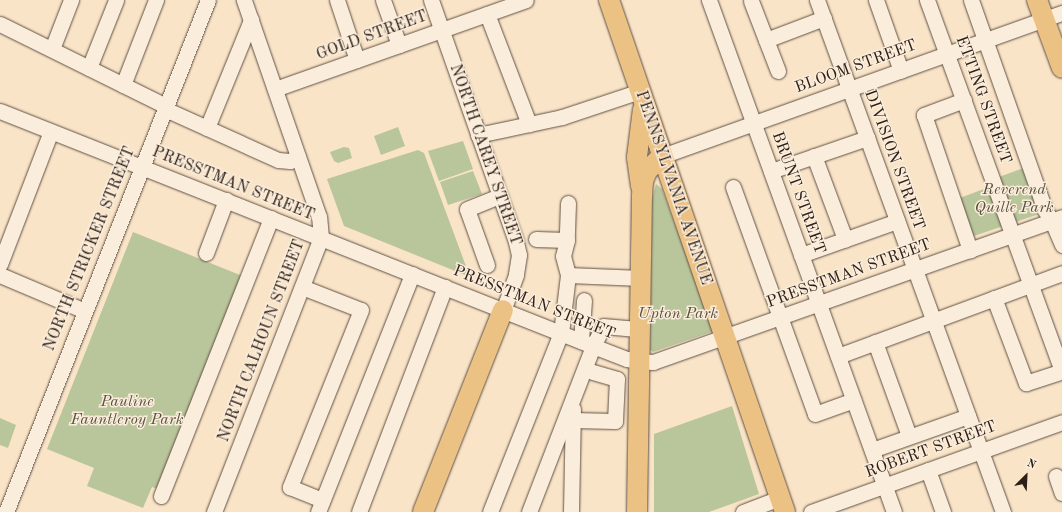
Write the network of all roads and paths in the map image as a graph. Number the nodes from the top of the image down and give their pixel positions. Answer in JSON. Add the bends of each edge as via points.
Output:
{"nodes":[{"id":1,"x":71,"y":0,"type":"edge"},
{"id":2,"x":116,"y":0,"type":"edge"},
{"id":3,"x":156,"y":0,"type":"edge"},
{"id":4,"x":208,"y":0,"type":"edge"},
{"id":5,"x":244,"y":0,"type":"edge"},
{"id":6,"x":337,"y":0,"type":"edge"},
{"id":7,"x":383,"y":0,"type":"edge"},
{"id":8,"x":430,"y":0,"type":"edge"},
{"id":9,"x":526,"y":0,"type":"edge"},
{"id":10,"x":609,"y":0,"type":"edge"},
{"id":11,"x":709,"y":0,"type":"edge"},
{"id":12,"x":817,"y":0,"type":"edge"},
{"id":13,"x":876,"y":0,"type":"edge"},
{"id":14,"x":927,"y":0,"type":"edge"},
{"id":15,"x":971,"y":0,"type":"edge"},
{"id":16,"x":1037,"y":0,"type":"edge"},
{"id":17,"x":751,"y":1,"type":"dead end"},
{"id":18,"x":490,"y":9,"type":"edge"},
{"id":19,"x":1053,"y":16,"type":"edge"},
{"id":20,"x":824,"y":18,"type":"junction"},
{"id":21,"x":251,"y":20,"type":"junction"},
{"id":22,"x":0,"y":24,"type":"edge"},
{"id":23,"x":441,"y":30,"type":"junction"},
{"id":24,"x":766,"y":40,"type":"junction"},
{"id":25,"x":985,"y":40,"type":"junction"},
{"id":26,"x":399,"y":45,"type":"junction"},
{"id":27,"x":52,"y":50,"type":"junction"},
{"id":28,"x":948,"y":54,"type":"junction"},
{"id":29,"x":357,"y":60,"type":"junction"},
{"id":30,"x":89,"y":68,"type":"junction"},
{"id":31,"x":1062,"y":68,"type":"edge"},
{"id":32,"x":778,"y":71,"type":"dead end"},
{"id":33,"x":901,"y":71,"type":"junction"},
{"id":34,"x":123,"y":85,"type":"junction"},
{"id":35,"x":275,"y":89,"type":"junction"},
{"id":36,"x":849,"y":89,"type":"junction"},
{"id":37,"x":642,"y":97,"type":"junction"},
{"id":38,"x":964,"y":100,"type":"junction"},
{"id":39,"x":166,"y":108,"type":"junction"},
{"id":40,"x":0,"y":111,"type":"edge"},
{"id":41,"x":753,"y":123,"type":"junction"},
{"id":42,"x":529,"y":124,"type":"junction"},
{"id":43,"x":207,"y":128,"type":"junction"},
{"id":44,"x":51,"y":131,"type":"junction"},
{"id":45,"x":478,"y":135,"type":"junction"},
{"id":46,"x":867,"y":138,"type":"junction"},
{"id":47,"x":662,"y":156,"type":"junction"},
{"id":48,"x":814,"y":156,"type":"junction"},
{"id":49,"x":298,"y":157,"type":"junction"},
{"id":50,"x":141,"y":167,"type":"junction"},
{"id":51,"x":771,"y":171,"type":"junction"},
{"id":52,"x":732,"y":187,"type":"dead end"},
{"id":53,"x":500,"y":196,"type":"junction"},
{"id":54,"x":642,"y":196,"type":"junction"},
{"id":55,"x":226,"y":200,"type":"junction"},
{"id":56,"x":568,"y":203,"type":"dead end"},
{"id":57,"x":271,"y":218,"type":"junction"},
{"id":58,"x":1057,"y":219,"type":"edge"},
{"id":59,"x":897,"y":221,"type":"junction"},
{"id":60,"x":1013,"y":234,"type":"junction"},
{"id":61,"x":321,"y":238,"type":"junction"},
{"id":62,"x":536,"y":239,"type":"dead end"},
{"id":63,"x":568,"y":240,"type":"junction"},
{"id":64,"x":845,"y":240,"type":"junction"},
{"id":65,"x":1062,"y":244,"type":"edge"},
{"id":66,"x":970,"y":250,"type":"junction"},
{"id":67,"x":206,"y":252,"type":"dead end"},
{"id":68,"x":801,"y":255,"type":"junction"},
{"id":69,"x":0,"y":264,"type":"edge"},
{"id":70,"x":487,"y":264,"type":"dead end"},
{"id":71,"x":915,"y":270,"type":"junction"},
{"id":72,"x":1062,"y":273,"type":"edge"},
{"id":73,"x":412,"y":274,"type":"junction"},
{"id":74,"x":568,"y":274,"type":"junction"},
{"id":75,"x":0,"y":275,"type":"edge"},
{"id":76,"x":641,"y":278,"type":"junction"},
{"id":77,"x":1031,"y":284,"type":"junction"},
{"id":78,"x":302,"y":287,"type":"junction"},
{"id":79,"x":445,"y":287,"type":"junction"},
{"id":80,"x":994,"y":298,"type":"junction"},
{"id":81,"x":584,"y":300,"type":"dead end"},
{"id":82,"x":819,"y":304,"type":"junction"},
{"id":83,"x":503,"y":310,"type":"junction"},
{"id":84,"x":85,"y":311,"type":"junction"},
{"id":85,"x":780,"y":318,"type":"junction"},
{"id":86,"x":934,"y":320,"type":"junction"},
{"id":87,"x":640,"y":329,"type":"junction"},
{"id":88,"x":560,"y":333,"type":"junction"},
{"id":89,"x":725,"y":337,"type":"junction"},
{"id":90,"x":875,"y":342,"type":"junction"},
{"id":91,"x":587,"y":343,"type":"junction"},
{"id":92,"x":838,"y":356,"type":"junction"},
{"id":93,"x":639,"y":362,"type":"junction"},
{"id":94,"x":1062,"y":371,"type":"edge"},
{"id":95,"x":592,"y":372,"type":"dead end"},
{"id":96,"x":573,"y":399,"type":"junction"},
{"id":97,"x":854,"y":400,"type":"junction"},
{"id":98,"x":968,"y":416,"type":"junction"},
{"id":99,"x":573,"y":420,"type":"junction"},
{"id":100,"x":615,"y":421,"type":"junction"},
{"id":101,"x":638,"y":422,"type":"junction"},
{"id":102,"x":1062,"y":422,"type":"edge"},
{"id":103,"x":909,"y":436,"type":"junction"},
{"id":104,"x":872,"y":450,"type":"junction"},
{"id":105,"x":981,"y":451,"type":"junction"},
{"id":106,"x":928,"y":470,"type":"junction"},
{"id":107,"x":1056,"y":476,"type":"dead end"},
{"id":108,"x":884,"y":486,"type":"junction"},
{"id":109,"x":1062,"y":494,"type":"edge"},
{"id":110,"x":161,"y":496,"type":"dead end"},
{"id":111,"x":783,"y":505,"type":"edge"},
{"id":112,"x":321,"y":506,"type":"edge"},
{"id":113,"x":847,"y":506,"type":"edge"},
{"id":114,"x":6,"y":512,"type":"edge"},
{"id":115,"x":214,"y":512,"type":"edge"},
{"id":116,"x":358,"y":512,"type":"edge"},
{"id":117,"x":423,"y":512,"type":"edge"},
{"id":118,"x":490,"y":512,"type":"edge"},
{"id":119,"x":530,"y":512,"type":"edge"},
{"id":120,"x":571,"y":512,"type":"edge"},
{"id":121,"x":637,"y":512,"type":"edge"},
{"id":122,"x":745,"y":512,"type":"edge"},
{"id":123,"x":812,"y":512,"type":"edge"},
{"id":124,"x":894,"y":512,"type":"edge"},
{"id":125,"x":943,"y":512,"type":"edge"},
{"id":126,"x":1003,"y":512,"type":"edge"}],
"edges":[{"from":1,"to":27,"type":"street"},
{"from":2,"to":30,"type":"street"},
{"from":3,"to":34,"type":"street"},
{"from":4,"to":39,"type":"street","name":"NORTH STRICKER STREET"},
{"from":5,"to":21,"type":"street","name":"NORTH CALHOUN STREET"},
{"from":6,"to":29,"type":"street"},
{"from":7,"to":26,"type":"street"},
{"from":8,"to":23,"type":"street","name":"NORTH CAREY STREET"},
{"from":9,"to":18,"type":"street","name":"GOLD STREET"},
{"from":10,"to":37,"type":"main road","name":"PENNSYLVANIA AVENUE"},
{"from":11,"to":41,"type":"street","name":"BRUNT STREET"},
{"from":12,"to":20,"type":"street","name":"DIVISION STREET"},
{"from":13,"to":33,"type":"street"},
{"from":14,"to":28,"type":"street","name":"ETTING STREET"},
{"from":15,"to":25,"type":"street"},
{"from":16,"to":19,"type":"main road"},
{"from":17,"to":24,"type":"street"},
{"from":18,"to":23,"type":"street","name":"GOLD STREET"},
{"from":18,"to":42,"type":"street"},
{"from":19,"to":25,"type":"street","name":"BLOOM STREET"},
{"from":19,"to":31,"type":"main road"},
{"from":20,"to":24,"type":"street"},
{"from":20,"to":36,"type":"street","name":"DIVISION STREET"},
{"from":21,"to":35,"type":"street","name":"NORTH CALHOUN STREET"},
{"from":21,"to":43,"type":"street"},
{"from":22,"to":27,"type":"street"},
{"from":23,"to":26,"type":"street","name":"GOLD STREET"},
{"from":23,"to":45,"type":"street","name":"NORTH CAREY STREET"},
{"from":24,"to":32,"type":"street"},
{"from":25,"to":28,"type":"street","name":"BLOOM STREET"},
{"from":25,"to":58,"type":"street","via":[[1046,210]]},
{"from":26,"to":29,"type":"street","name":"GOLD STREET"},
{"from":27,"to":30,"type":"street"},
{"from":28,"to":33,"type":"street","name":"BLOOM STREET"},
{"from":28,"to":38,"type":"street","name":"ETTING STREET"},
{"from":29,"to":35,"type":"street","name":"GOLD STREET"},
{"from":30,"to":34,"type":"street"},
{"from":33,"to":36,"type":"street","name":"BLOOM STREET"},
{"from":34,"to":39,"type":"street"},
{"from":35,"to":49,"type":"street","name":"NORTH CALHOUN STREET"},
{"from":36,"to":41,"type":"street","name":"BLOOM STREET"},
{"from":36,"to":46,"type":"street","name":"DIVISION STREET"},
{"from":37,"to":42,"type":"street"},
{"from":37,"to":47,"type":"main road","name":"PENNSYLVANIA AVENUE"},
{"from":37,"to":54,"type":"main road","via":[[638,157]]},
{"from":38,"to":60,"type":"street","name":"ETTING STREET"},
{"from":38,"to":66,"type":"street","via":[[924,115]]},
{"from":39,"to":43,"type":"street"},
{"from":39,"to":50,"type":"street","name":"NORTH STRICKER STREET"},
{"from":40,"to":44,"type":"street","name":"PRESSTMAN STREET"},
{"from":41,"to":47,"type":"street","name":"BLOOM STREET"},
{"from":41,"to":51,"type":"street","name":"BRUNT STREET"},
{"from":42,"to":45,"type":"street"},
{"from":43,"to":49,"type":"street","via":[[278,160],[290,161]]},
{"from":44,"to":50,"type":"street","name":"PRESSTMAN STREET"},
{"from":44,"to":69,"type":"street"},
{"from":45,"to":53,"type":"street","name":"NORTH CAREY STREET"},
{"from":46,"to":48,"type":"street"},
{"from":46,"to":59,"type":"street","name":"DIVISION STREET"},
{"from":47,"to":54,"type":"main road","via":[[647,171]]},
{"from":47,"to":89,"type":"main road","name":"PENNSYLVANIA AVENUE"},
{"from":48,"to":51,"type":"street"},
{"from":48,"to":64,"type":"street"},
{"from":49,"to":61,"type":"street","name":"NORTH CALHOUN STREET","via":[[319,217]]},
{"from":50,"to":55,"type":"street","name":"PRESSTMAN STREET"},
{"from":50,"to":84,"type":"street","name":"NORTH STRICKER STREET"},
{"from":51,"to":68,"type":"street","name":"BRUNT STREET"},
{"from":52,"to":85,"type":"street"},
{"from":53,"to":70,"type":"street","via":[[466,209]]},
{"from":53,"to":83,"type":"street","name":"NORTH CAREY STREET","via":[[519,255],[516,275]]},
{"from":54,"to":76,"type":"main road"},
{"from":55,"to":57,"type":"street","name":"PRESSTMAN STREET"},
{"from":55,"to":67,"type":"street"},
{"from":56,"to":63,"type":"street"},
{"from":57,"to":61,"type":"street","name":"PRESSTMAN STREET"},
{"from":57,"to":110,"type":"street"},
{"from":58,"to":60,"type":"street","name":"PRESSTMAN STREET"},
{"from":58,"to":65,"type":"street"},
{"from":59,"to":64,"type":"street"},
{"from":59,"to":71,"type":"street","name":"DIVISION STREET"},
{"from":60,"to":66,"type":"street","name":"PRESSTMAN STREET"},
{"from":60,"to":77,"type":"street","name":"ETTING STREET"},
{"from":61,"to":73,"type":"street","name":"PRESSTMAN STREET"},
{"from":61,"to":78,"type":"street","name":"NORTH CALHOUN STREET"},
{"from":62,"to":63,"type":"street"},
{"from":63,"to":74,"type":"street","via":[[563,256]]},
{"from":64,"to":68,"type":"street"},
{"from":66,"to":71,"type":"street","name":"PRESSTMAN STREET"},
{"from":68,"to":82,"type":"street","name":"BRUNT STREET"},
{"from":71,"to":82,"type":"street","name":"PRESSTMAN STREET"},
{"from":71,"to":86,"type":"street","name":"DIVISION STREET"},
{"from":72,"to":77,"type":"street"},
{"from":73,"to":79,"type":"street","name":"PRESSTMAN STREET"},
{"from":73,"to":112,"type":"street"},
{"from":74,"to":76,"type":"street"},
{"from":74,"to":88,"type":"street"},
{"from":75,"to":84,"type":"street"},
{"from":76,"to":87,"type":"main road"},
{"from":77,"to":80,"type":"street"},
{"from":77,"to":94,"type":"street","name":"ETTING STREET"},
{"from":78,"to":112,"type":"street","via":[[361,310],[290,487]]},
{"from":78,"to":115,"type":"street","name":"NORTH CALHOUN STREET"},
{"from":79,"to":83,"type":"street","name":"PRESSTMAN STREET"},
{"from":79,"to":116,"type":"street"},
{"from":80,"to":86,"type":"street"},
{"from":80,"to":94,"type":"street","via":[[1026,383]]},
{"from":81,"to":91,"type":"street"},
{"from":82,"to":85,"type":"street","name":"PRESSTMAN STREET"},
{"from":82,"to":92,"type":"street","name":"BRUNT STREET"},
{"from":83,"to":88,"type":"street","name":"PRESSTMAN STREET"},
{"from":83,"to":117,"type":"main road","name":"NORTH CAREY STREET"},
{"from":84,"to":114,"type":"street","name":"NORTH STRICKER STREET"},
{"from":85,"to":89,"type":"street","name":"PRESSTMAN STREET"},
{"from":85,"to":97,"type":"street","via":[[815,414]]},
{"from":86,"to":90,"type":"street"},
{"from":86,"to":98,"type":"street","name":"DIVISION STREET"},
{"from":87,"to":91,"type":"street","via":[[603,326]]},
{"from":87,"to":93,"type":"main road"},
{"from":88,"to":91,"type":"street","name":"PRESSTMAN STREET"},
{"from":88,"to":118,"type":"street"},
{"from":89,"to":93,"type":"street","name":"PRESSTMAN STREET","via":[[653,362]]},
{"from":89,"to":111,"type":"main road","name":"PENNSYLVANIA AVENUE"},
{"from":90,"to":92,"type":"street"},
{"from":90,"to":103,"type":"street"},
{"from":91,"to":93,"type":"street","name":"PRESSTMAN STREET"},
{"from":91,"to":96,"type":"street"},
{"from":92,"to":97,"type":"street","name":"BRUNT STREET"},
{"from":93,"to":101,"type":"main road"},
{"from":95,"to":100,"type":"street","via":[[617,379]]},
{"from":96,"to":99,"type":"street"},
{"from":96,"to":119,"type":"street"},
{"from":97,"to":104,"type":"street","name":"BRUNT STREET"},
{"from":98,"to":103,"type":"street"},
{"from":98,"to":105,"type":"street","name":"DIVISION STREET"},
{"from":99,"to":100,"type":"street"},
{"from":99,"to":120,"type":"street"},
{"from":100,"to":101,"type":"street"},
{"from":101,"to":121,"type":"main road"},
{"from":102,"to":105,"type":"street","name":"ROBERT STREET"},
{"from":103,"to":104,"type":"street"},
{"from":104,"to":108,"type":"street","name":"BRUNT STREET"},
{"from":105,"to":106,"type":"street","name":"ROBERT STREET"},
{"from":105,"to":126,"type":"street","name":"DIVISION STREET"},
{"from":106,"to":108,"type":"street","name":"ROBERT STREET"},
{"from":106,"to":125,"type":"street"},
{"from":107,"to":109,"type":"street"},
{"from":108,"to":113,"type":"street","name":"ROBERT STREET"},
{"from":108,"to":124,"type":"street","name":"BRUNT STREET"},
{"from":111,"to":122,"type":"street"},
{"from":113,"to":123,"type":"street","name":"ROBERT STREET"}]}
